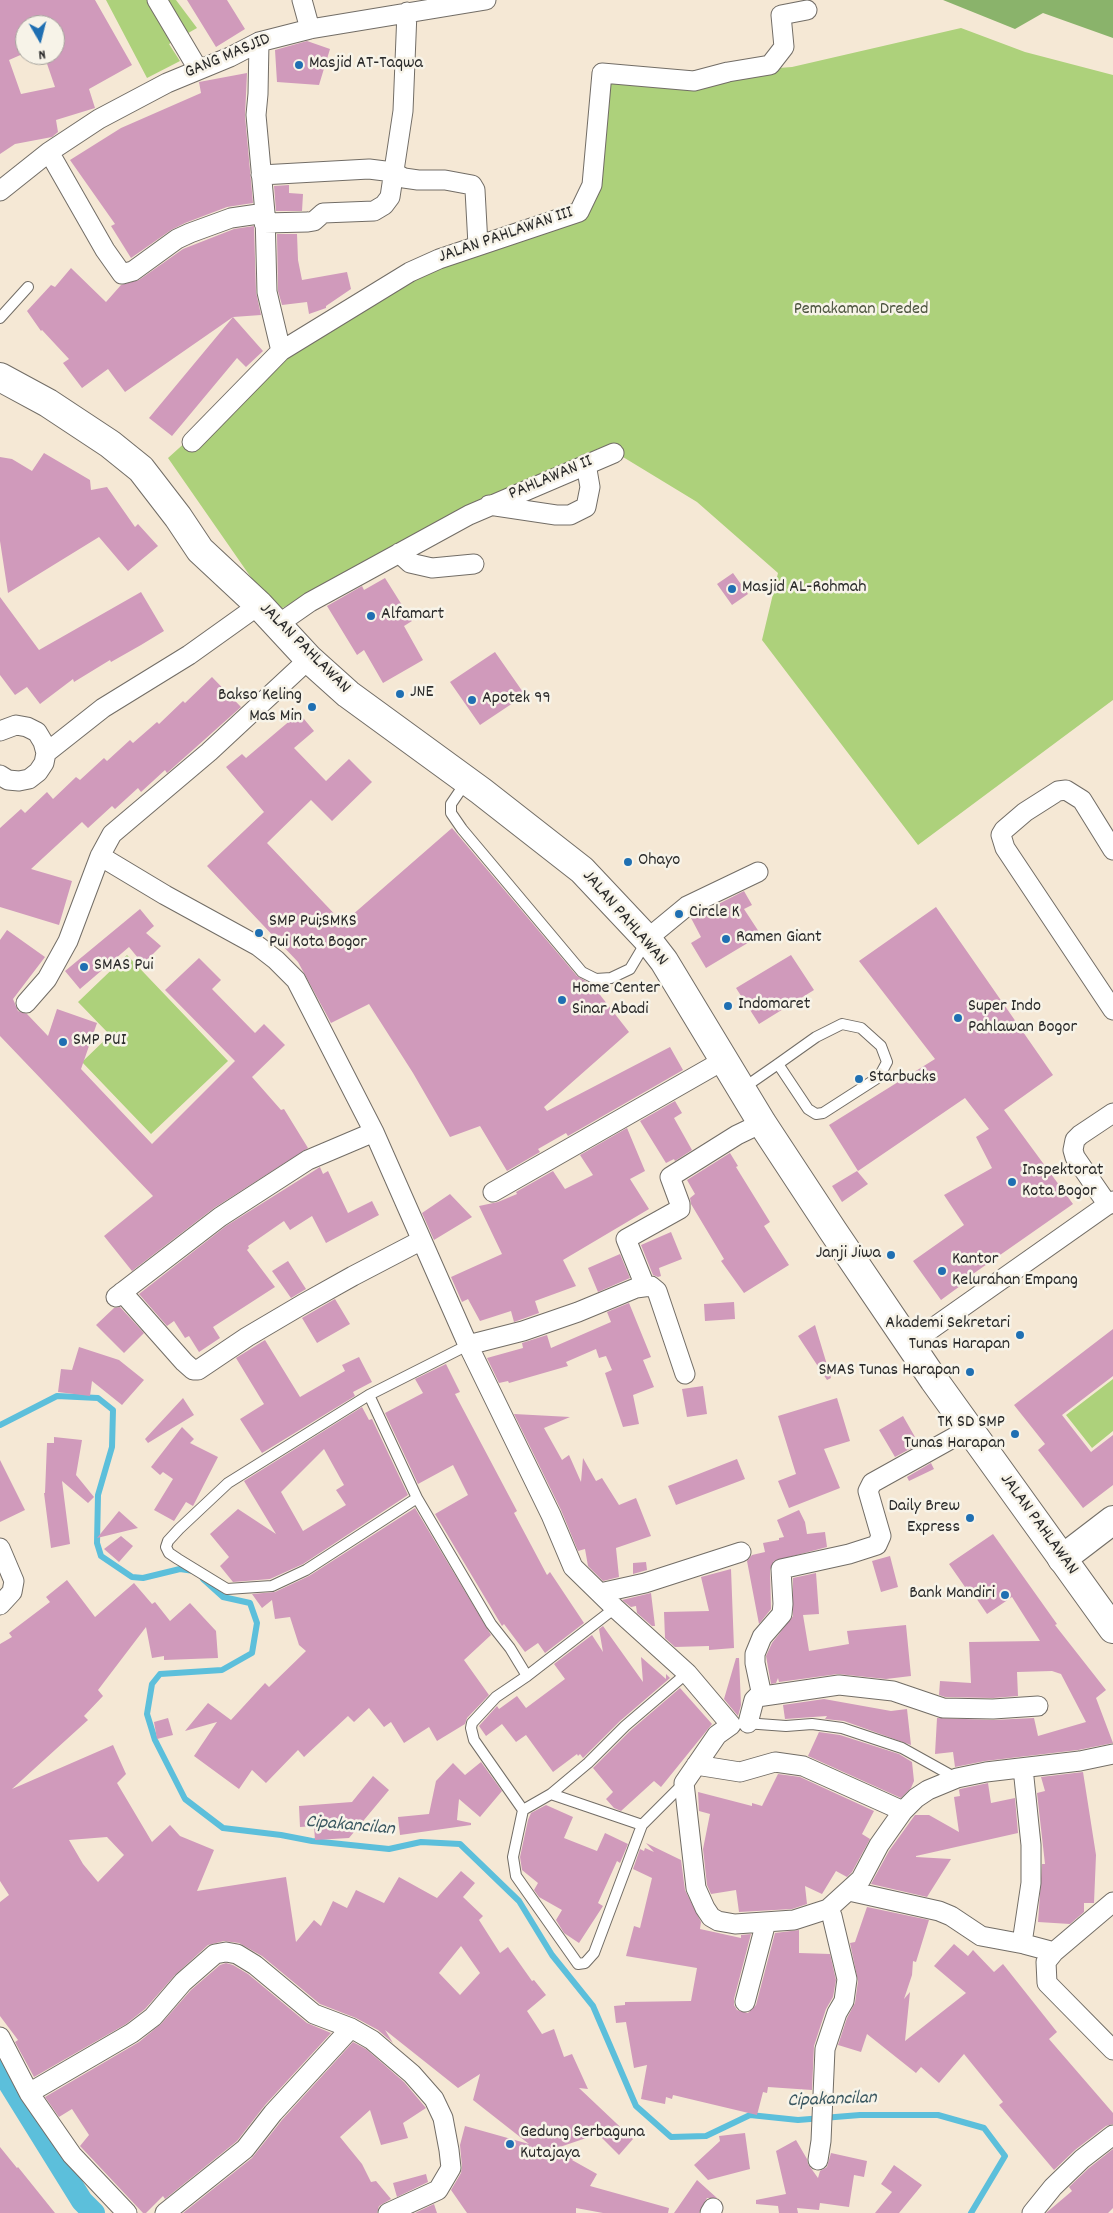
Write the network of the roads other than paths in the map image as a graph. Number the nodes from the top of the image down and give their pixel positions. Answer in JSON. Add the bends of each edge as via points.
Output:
{"nodes":[{"id":1,"x":157,"y":0,"type":"edge"},
{"id":2,"x":302,"y":0,"type":"edge"},
{"id":3,"x":486,"y":0,"type":"edge"},
{"id":4,"x":807,"y":10,"type":"dead end"},
{"id":5,"x":407,"y":12,"type":"junction"},
{"id":6,"x":310,"y":29,"type":"junction"},
{"id":7,"x":258,"y":42,"type":"junction"},
{"id":8,"x":198,"y":69,"type":"junction"},
{"id":9,"x":49,"y":152,"type":"junction"},
{"id":10,"x":393,"y":172,"type":"junction"},
{"id":11,"x":261,"y":174,"type":"junction"},
{"id":12,"x":0,"y":192,"type":"edge"},
{"id":13,"x":265,"y":218,"type":"junction"},
{"id":14,"x":478,"y":246,"type":"junction"},
{"id":15,"x":28,"y":287,"type":"dead end"},
{"id":16,"x":0,"y":318,"type":"edge"},
{"id":17,"x":281,"y":351,"type":"junction"},
{"id":18,"x":0,"y":378,"type":"edge"},
{"id":19,"x":192,"y":442,"type":"dead end"},
{"id":20,"x":614,"y":453,"type":"dead end"},
{"id":21,"x":586,"y":464,"type":"junction"},
{"id":22,"x":489,"y":505,"type":"junction"},
{"id":23,"x":399,"y":553,"type":"junction"},
{"id":24,"x":474,"y":564,"type":"dead end"},
{"id":25,"x":259,"y":604,"type":"junction"},
{"id":26,"x":277,"y":625,"type":"junction"},
{"id":27,"x":309,"y":659,"type":"junction"},
{"id":28,"x":2,"y":726,"type":"edge"},
{"id":29,"x":46,"y":753,"type":"junction"},
{"id":30,"x":3,"y":780,"type":"edge"},
{"id":31,"x":467,"y":781,"type":"junction"},
{"id":32,"x":1113,"y":850,"type":"edge"},
{"id":33,"x":100,"y":856,"type":"junction"},
{"id":34,"x":758,"y":872,"type":"dead end"},
{"id":35,"x":647,"y":940,"type":"junction"},
{"id":36,"x":26,"y":1003,"type":"dead end"},
{"id":37,"x":1113,"y":1010,"type":"edge"},
{"id":38,"x":724,"y":1060,"type":"junction"},
{"id":39,"x":778,"y":1064,"type":"junction"},
{"id":40,"x":742,"y":1089,"type":"junction"},
{"id":41,"x":1113,"y":1113,"type":"edge"},
{"id":42,"x":762,"y":1123,"type":"junction"},
{"id":43,"x":374,"y":1132,"type":"junction"},
{"id":44,"x":493,"y":1192,"type":"dead end"},
{"id":45,"x":1110,"y":1203,"type":"edge"},
{"id":46,"x":420,"y":1241,"type":"junction"},
{"id":47,"x":645,"y":1286,"type":"junction"},
{"id":48,"x":910,"y":1344,"type":"junction"},
{"id":49,"x":468,"y":1345,"type":"junction"},
{"id":50,"x":685,"y":1374,"type":"dead end"},
{"id":51,"x":369,"y":1395,"type":"junction"},
{"id":52,"x":969,"y":1429,"type":"junction"},
{"id":53,"x":417,"y":1498,"type":"junction"},
{"id":54,"x":1113,"y":1520,"type":"edge"},
{"id":55,"x":0,"y":1548,"type":"edge"},
{"id":56,"x":741,"y":1552,"type":"dead end"},
{"id":57,"x":1062,"y":1559,"type":"junction"},
{"id":58,"x":600,"y":1593,"type":"junction"},
{"id":59,"x":0,"y":1605,"type":"edge"},
{"id":60,"x":615,"y":1608,"type":"junction"},
{"id":61,"x":1113,"y":1629,"type":"edge"},
{"id":62,"x":687,"y":1673,"type":"junction"},
{"id":63,"x":527,"y":1676,"type":"junction"},
{"id":64,"x":762,"y":1696,"type":"junction"},
{"id":65,"x":1038,"y":1706,"type":"dead end"},
{"id":66,"x":740,"y":1724,"type":"junction"},
{"id":67,"x":1113,"y":1754,"type":"edge"},
{"id":68,"x":696,"y":1765,"type":"junction"},
{"id":69,"x":1023,"y":1768,"type":"junction"},
{"id":70,"x":957,"y":1778,"type":"junction"},
{"id":71,"x":684,"y":1784,"type":"junction"},
{"id":72,"x":551,"y":1794,"type":"junction"},
{"id":73,"x":523,"y":1810,"type":"junction"},
{"id":74,"x":903,"y":1811,"type":"junction"},
{"id":75,"x":642,"y":1825,"type":"junction"},
{"id":76,"x":849,"y":1890,"type":"junction"},
{"id":77,"x":1113,"y":1902,"type":"edge"},
{"id":78,"x":828,"y":1909,"type":"junction"},
{"id":79,"x":766,"y":1922,"type":"junction"},
{"id":80,"x":1022,"y":1943,"type":"junction"},
{"id":81,"x":1054,"y":1952,"type":"junction"},
{"id":82,"x":745,"y":2002,"type":"dead end"},
{"id":83,"x":351,"y":2028,"type":"junction"},
{"id":84,"x":0,"y":2037,"type":"edge"},
{"id":85,"x":1113,"y":2050,"type":"edge"},
{"id":86,"x":30,"y":2093,"type":"junction"},
{"id":87,"x":1113,"y":2135,"type":"edge"},
{"id":88,"x":818,"y":2160,"type":"dead end"},
{"id":89,"x":127,"y":2213,"type":"edge"},
{"id":90,"x":166,"y":2213,"type":"edge"},
{"id":91,"x":388,"y":2213,"type":"edge"},
{"id":92,"x":1032,"y":2213,"type":"edge"}],
"edges":[{"from":1,"to":8,"type":"street"},
{"from":2,"to":6,"type":"street"},
{"from":3,"to":5,"type":"street","name":"GANG MASJID"},
{"from":4,"to":14,"type":"street","name":"JALAN PAHLAWAN III","via":[[781,15],[784,47],[770,65],[694,81],[602,73],[592,185],[579,212]]},
{"from":5,"to":6,"type":"street","name":"GANG MASJID"},
{"from":5,"to":10,"type":"street","via":[[402,111]]},
{"from":6,"to":7,"type":"street","name":"GANG MASJID"},
{"from":7,"to":8,"type":"street","name":"GANG MASJID"},
{"from":7,"to":11,"type":"street","via":[[256,115]]},
{"from":8,"to":9,"type":"street","name":"GANG MASJID","via":[[120,106]]},
{"from":9,"to":12,"type":"street","name":"GANG MASJID"},
{"from":9,"to":13,"type":"street","via":[[122,274],[133,271],[190,233],[231,218]]},
{"from":10,"to":11,"type":"street","via":[[341,170]]},
{"from":10,"to":13,"type":"street","via":[[390,197],[374,211],[323,213],[314,222]]},
{"from":10,"to":14,"type":"street","via":[[404,178],[472,185]]},
{"from":11,"to":13,"type":"street"},
{"from":13,"to":17,"type":"street","via":[[267,292]]},
{"from":14,"to":17,"type":"street","name":"JALAN PAHLAWAN III","via":[[410,272]]},
{"from":15,"to":16,"type":"lane"},
{"from":17,"to":19,"type":"street","name":"JALAN PAHLAWAN III"},
{"from":18,"to":25,"type":"main road","name":"JALAN PAHLAWAN","via":[[48,403],[141,469],[200,550]]},
{"from":20,"to":21,"type":"street","name":"PAHLAWAN II"},
{"from":21,"to":22,"type":"street","name":"PAHLAWAN II"},
{"from":21,"to":22,"type":"street","via":[[590,488],[586,507],[578,511],[556,516]]},
{"from":22,"to":23,"type":"street","name":"PAHLAWAN II"},
{"from":23,"to":24,"type":"street","via":[[410,563],[432,568]]},
{"from":23,"to":26,"type":"street","name":"PAHLAWAN II","via":[[310,602]]},
{"from":25,"to":26,"type":"main road","name":"JALAN PAHLAWAN"},
{"from":25,"to":29,"type":"street","via":[[189,655],[103,708]]},
{"from":26,"to":27,"type":"main road","name":"JALAN PAHLAWAN"},
{"from":27,"to":31,"type":"main road","name":"JALAN PAHLAWAN","via":[[348,694]]},
{"from":27,"to":33,"type":"street","via":[[209,752],[112,834]]},
{"from":28,"to":29,"type":"street","via":[[16,725],[37,732]]},
{"from":29,"to":30,"type":"street","via":[[38,772],[29,778]]},
{"from":31,"to":35,"type":"main road","name":"JALAN PAHLAWAN","via":[[582,870]]},
{"from":31,"to":35,"type":"lane","via":[[451,804],[451,813],[582,972],[596,979],[611,978],[630,969]]},
{"from":32,"to":37,"type":"street","via":[[1082,800],[1066,790],[1058,791],[1025,812],[1001,835],[1005,848]]},
{"from":33,"to":36,"type":"street","via":[[68,941],[47,979]]},
{"from":33,"to":43,"type":"street","via":[[165,896],[258,946],[296,980]]},
{"from":34,"to":35,"type":"street","via":[[687,906]]},
{"from":35,"to":38,"type":"main road","name":"JALAN PAHLAWAN","via":[[664,961]]},
{"from":38,"to":40,"type":"main road","name":"JALAN PAHLAWAN"},
{"from":38,"to":44,"type":"street"},
{"from":39,"to":39,"type":"lane","via":[[816,1037],[842,1024],[861,1028],[882,1046],[887,1062],[879,1077],[823,1113],[816,1114],[808,1109]]},
{"from":39,"to":40,"type":"lane"},
{"from":40,"to":42,"type":"main road","name":"JALAN PAHLAWAN"},
{"from":41,"to":45,"type":"street","via":[[1080,1135],[1073,1150]]},
{"from":42,"to":47,"type":"street","via":[[737,1134],[670,1177],[680,1209],[626,1239]]},
{"from":42,"to":48,"type":"main road","name":"JALAN PAHLAWAN"},
{"from":43,"to":46,"type":"street"},
{"from":43,"to":46,"type":"street","via":[[308,1160],[220,1217],[119,1294],[184,1362],[198,1370],[303,1304]]},
{"from":45,"to":48,"type":"street"},
{"from":46,"to":49,"type":"street"},
{"from":47,"to":49,"type":"street","via":[[523,1331]]},
{"from":47,"to":50,"type":"street","via":[[657,1291]]},
{"from":48,"to":52,"type":"main road","name":"JALAN PAHLAWAN"},
{"from":49,"to":51,"type":"lane"},
{"from":49,"to":58,"type":"street","via":[[573,1567]]},
{"from":51,"to":53,"type":"lane"},
{"from":51,"to":53,"type":"lane","via":[[228,1483],[168,1541],[167,1550],[227,1589],[272,1586],[306,1570]]},
{"from":52,"to":57,"type":"main road","name":"JALAN PAHLAWAN"},
{"from":52,"to":64,"type":"street","via":[[872,1483],[868,1491],[881,1536],[877,1545],[780,1570],[782,1614],[762,1637],[755,1654]]},
{"from":53,"to":63,"type":"lane"},
{"from":54,"to":57,"type":"main road"},
{"from":55,"to":59,"type":"street","via":[[14,1581],[12,1592]]},
{"from":56,"to":58,"type":"street","via":[[644,1583]]},
{"from":57,"to":61,"type":"main road","name":"JALAN PAHLAWAN"},
{"from":58,"to":60,"type":"street"},
{"from":60,"to":62,"type":"street"},
{"from":60,"to":63,"type":"lane"},
{"from":62,"to":66,"type":"street"},
{"from":62,"to":72,"type":"lane"},
{"from":63,"to":73,"type":"lane","via":[[496,1697],[474,1719],[471,1728],[474,1740]]},
{"from":64,"to":65,"type":"street","via":[[839,1685],[893,1691],[943,1708]]},
{"from":64,"to":66,"type":"street","via":[[754,1700]]},
{"from":66,"to":68,"type":"street","via":[[716,1735]]},
{"from":66,"to":70,"type":"lane","via":[[812,1724],[842,1728],[902,1748]]},
{"from":67,"to":69,"type":"street"},
{"from":68,"to":71,"type":"street"},
{"from":68,"to":74,"type":"street","via":[[740,1772],[775,1762],[803,1766]]},
{"from":69,"to":70,"type":"street"},
{"from":69,"to":80,"type":"street","via":[[1031,1883]]},
{"from":70,"to":74,"type":"street","via":[[916,1798]]},
{"from":71,"to":75,"type":"lane","via":[[664,1800]]},
{"from":71,"to":79,"type":"street","via":[[696,1888],[705,1908],[712,1917],[724,1923]]},
{"from":72,"to":73,"type":"lane"},
{"from":72,"to":75,"type":"lane"},
{"from":73,"to":75,"type":"lane","via":[[513,1857],[516,1876],[578,1964],[586,1963],[594,1954]]},
{"from":74,"to":76,"type":"street","via":[[878,1845],[861,1879]]},
{"from":76,"to":78,"type":"street"},
{"from":76,"to":80,"type":"street","via":[[939,1911],[981,1936]]},
{"from":77,"to":81,"type":"street"},
{"from":78,"to":79,"type":"street","via":[[794,1920]]},
{"from":78,"to":88,"type":"street","via":[[847,1979],[844,2001],[825,2049]]},
{"from":79,"to":82,"type":"street"},
{"from":80,"to":81,"type":"street"},
{"from":81,"to":85,"type":"street","via":[[1046,1962],[1047,1983]]},
{"from":83,"to":86,"type":"street","via":[[314,2014],[244,1957],[221,1952],[183,1982],[153,2016],[132,2033]]},
{"from":83,"to":90,"type":"street","via":[[273,2113],[245,2149]]},
{"from":83,"to":91,"type":"street","via":[[372,2040],[412,2074],[434,2099],[444,2126],[451,2168],[442,2186],[432,2195]]},
{"from":84,"to":86,"type":"street"},
{"from":86,"to":89,"type":"street","via":[[72,2155]]},
{"from":87,"to":92,"type":"street","via":[[1082,2159]]}]}
